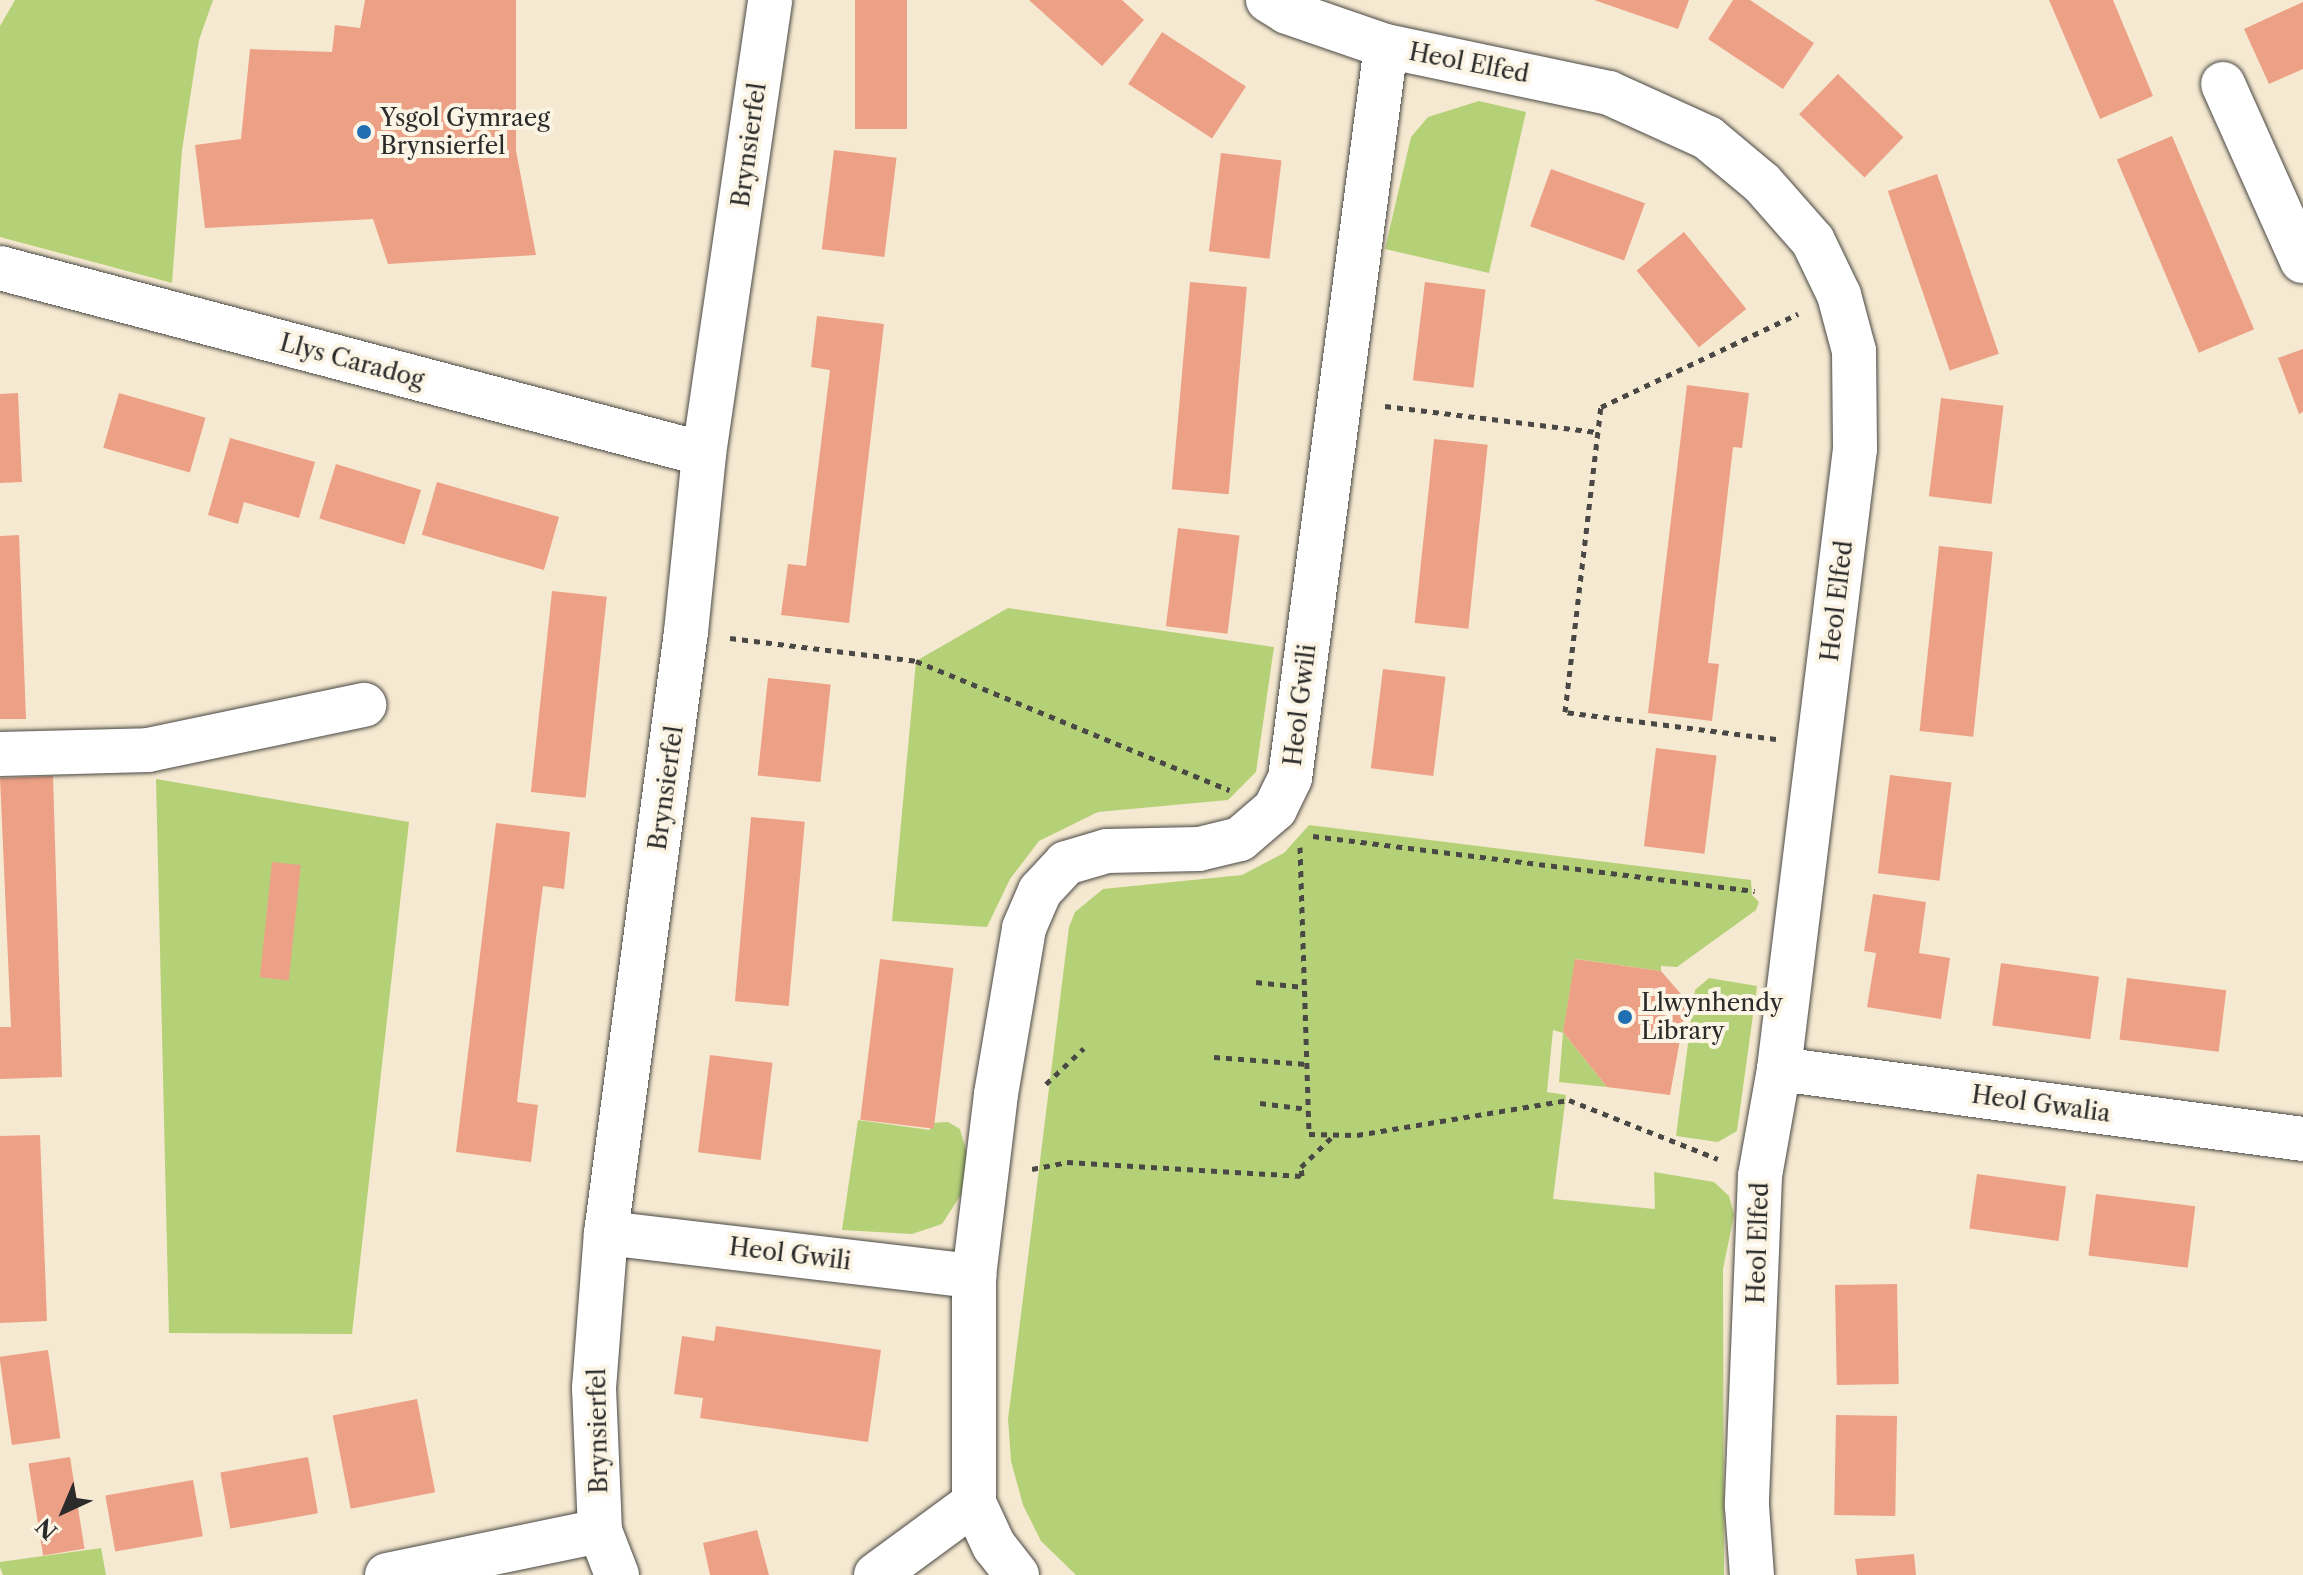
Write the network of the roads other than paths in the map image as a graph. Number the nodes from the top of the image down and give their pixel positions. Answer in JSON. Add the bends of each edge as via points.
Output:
{"nodes":[{"id":1,"x":770,"y":0,"type":"edge"},
{"id":2,"x":1268,"y":0,"type":"edge"},
{"id":3,"x":1386,"y":46,"type":"junction"},
{"id":4,"x":2223,"y":84,"type":"dead end"},
{"id":5,"x":2286,"y":182,"type":"edge"},
{"id":6,"x":2302,"y":261,"type":"edge"},
{"id":7,"x":0,"y":268,"type":"edge"},
{"id":8,"x":704,"y":454,"type":"junction"},
{"id":9,"x":364,"y":705,"type":"dead end"},
{"id":10,"x":0,"y":754,"type":"edge"},
{"id":11,"x":1779,"y":1069,"type":"junction"},
{"id":12,"x":2303,"y":1139,"type":"edge"},
{"id":13,"x":606,"y":1233,"type":"junction"},
{"id":14,"x":974,"y":1276,"type":"junction"},
{"id":15,"x":974,"y":1503,"type":"junction"},
{"id":16,"x":600,"y":1531,"type":"junction"},
{"id":17,"x":387,"y":1575,"type":"edge"},
{"id":18,"x":617,"y":1575,"type":"edge"},
{"id":19,"x":876,"y":1575,"type":"edge"},
{"id":20,"x":1017,"y":1575,"type":"edge"},
{"id":21,"x":1752,"y":1575,"type":"edge"}],
"edges":[{"from":1,"to":8,"type":"street","name":"Brynsierfel"},
{"from":2,"to":3,"type":"street","name":"Heol Elfed","via":[[1287,12]]},
{"from":3,"to":11,"type":"street","name":"Heol Elfed","via":[[1609,93],[1708,138],[1762,183],[1813,241],[1839,295],[1854,351],[1855,449]]},
{"from":3,"to":14,"type":"street","name":"Heol Gwili","via":[[1290,778],[1275,809],[1240,839],[1199,849],[1107,851],[1066,863],[1040,891],[1024,928]]},
{"from":4,"to":5,"type":"street"},
{"from":5,"to":6,"type":"street"},
{"from":7,"to":8,"type":"street","name":"Llys Caradog"},
{"from":8,"to":13,"type":"street","name":"Brynsierfel","via":[[686,632]]},
{"from":9,"to":10,"type":"street","via":[[148,750]]},
{"from":11,"to":12,"type":"street","name":"Heol Gwalia"},
{"from":11,"to":21,"type":"street","name":"Heol Elfed","via":[[1760,1176],[1747,1506]]},
{"from":13,"to":14,"type":"street","name":"Heol Gwili"},
{"from":13,"to":16,"type":"street","name":"Brynsierfel","via":[[594,1388]]},
{"from":14,"to":15,"type":"street","name":"Heol Gwili"},
{"from":15,"to":19,"type":"street"},
{"from":15,"to":20,"type":"street","name":"Heol Gwili","via":[[994,1546]]},
{"from":16,"to":17,"type":"street"},
{"from":16,"to":18,"type":"street","name":"Brynsierfel"}]}
